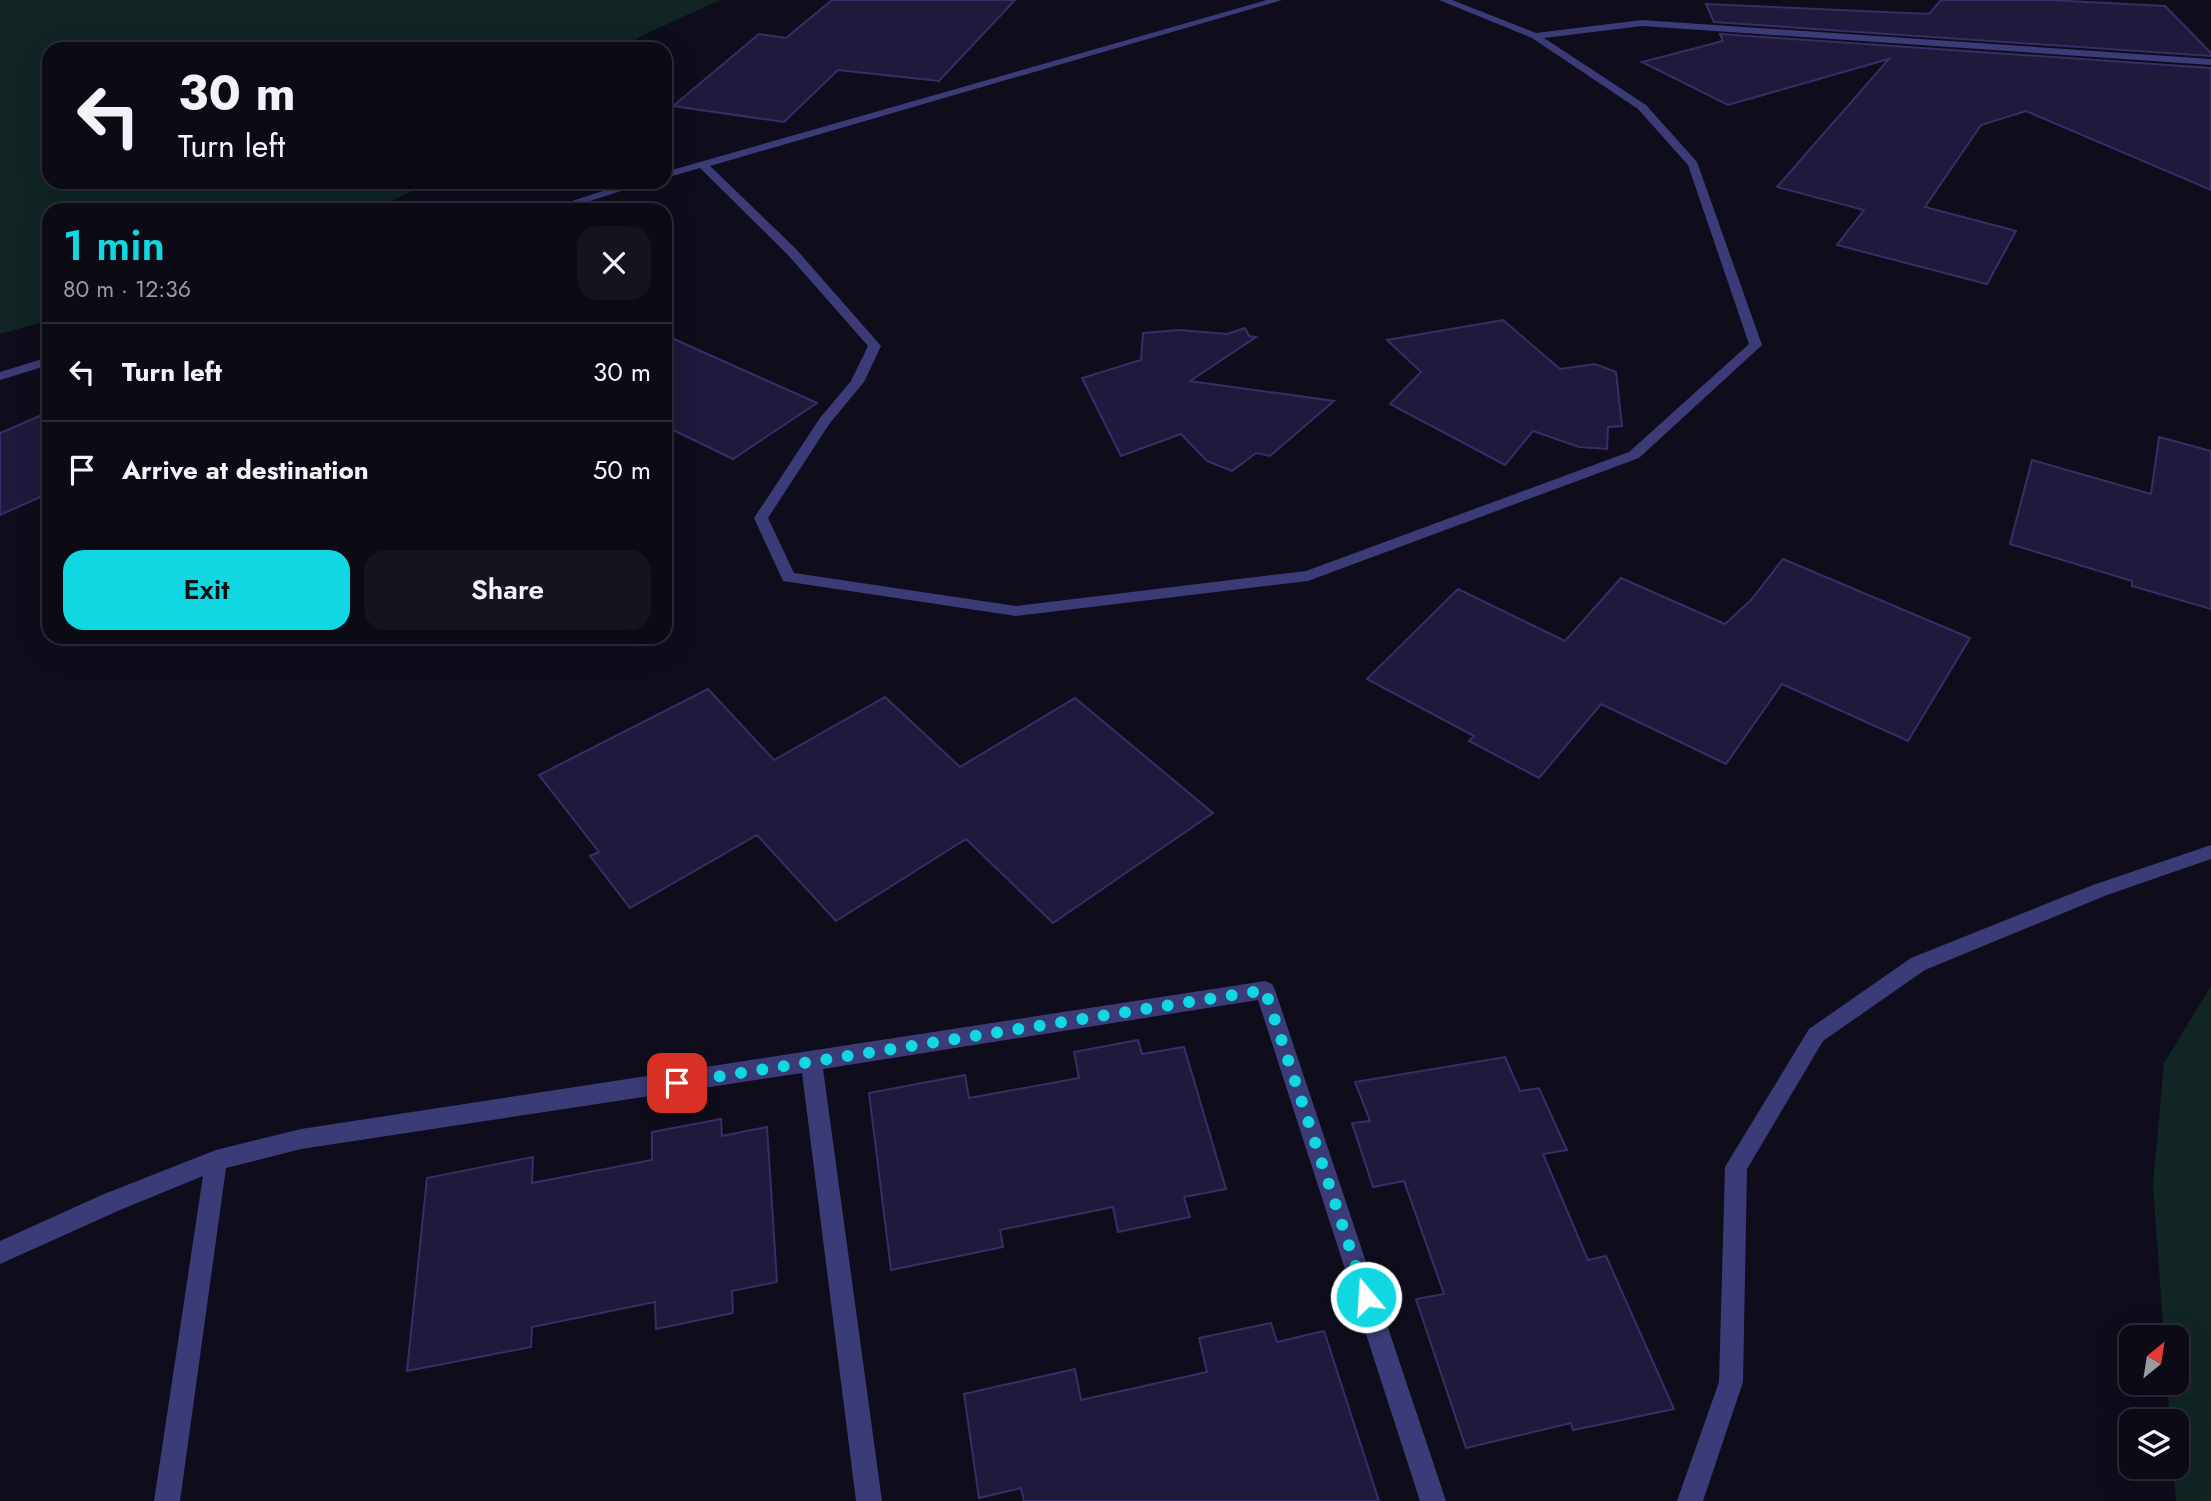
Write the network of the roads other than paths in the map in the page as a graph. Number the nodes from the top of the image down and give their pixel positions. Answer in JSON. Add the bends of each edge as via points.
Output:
{"nodes":[{"id":1,"x":1278,"y":0,"type":"edge"},
{"id":2,"x":1444,"y":0,"type":"edge"},
{"id":3,"x":1535,"y":36,"type":"junction"},
{"id":4,"x":2211,"y":62,"type":"edge"},
{"id":5,"x":702,"y":164,"type":"junction"},
{"id":6,"x":672,"y":173,"type":"edge"},
{"id":7,"x":620,"y":189,"type":"edge"},
{"id":8,"x":573,"y":203,"type":"edge"},
{"id":9,"x":42,"y":363,"type":"edge"},
{"id":10,"x":0,"y":376,"type":"edge"},
{"id":11,"x":2211,"y":852,"type":"edge"},
{"id":12,"x":811,"y":1062,"type":"junction"},
{"id":13,"x":216,"y":1160,"type":"junction"},
{"id":14,"x":0,"y":1254,"type":"edge"},
{"id":15,"x":167,"y":1501,"type":"edge"},
{"id":16,"x":869,"y":1501,"type":"edge"},
{"id":17,"x":1433,"y":1501,"type":"edge"},
{"id":18,"x":1690,"y":1501,"type":"edge"}],
"edges":[{"from":1,"to":5,"type":"street"},
{"from":2,"to":3,"type":"street"},
{"from":3,"to":4,"type":"street","via":[[1642,23]]},
{"from":3,"to":5,"type":"street","via":[[1642,107],[1693,164],[1756,345],[1634,455],[1308,576],[1016,611],[788,577],[761,519],[825,421],[857,382],[874,346],[792,252]]},
{"from":5,"to":6,"type":"street"},
{"from":7,"to":8,"type":"street"},
{"from":9,"to":10,"type":"street"},
{"from":11,"to":18,"type":"street","via":[[2100,890],[1918,964],[1816,1035],[1736,1167],[1731,1381]]},
{"from":12,"to":13,"type":"street","via":[[301,1139]]},
{"from":12,"to":16,"type":"street"},
{"from":12,"to":17,"type":"street","via":[[1265,990]]},
{"from":13,"to":14,"type":"street"},
{"from":13,"to":15,"type":"street"}]}
